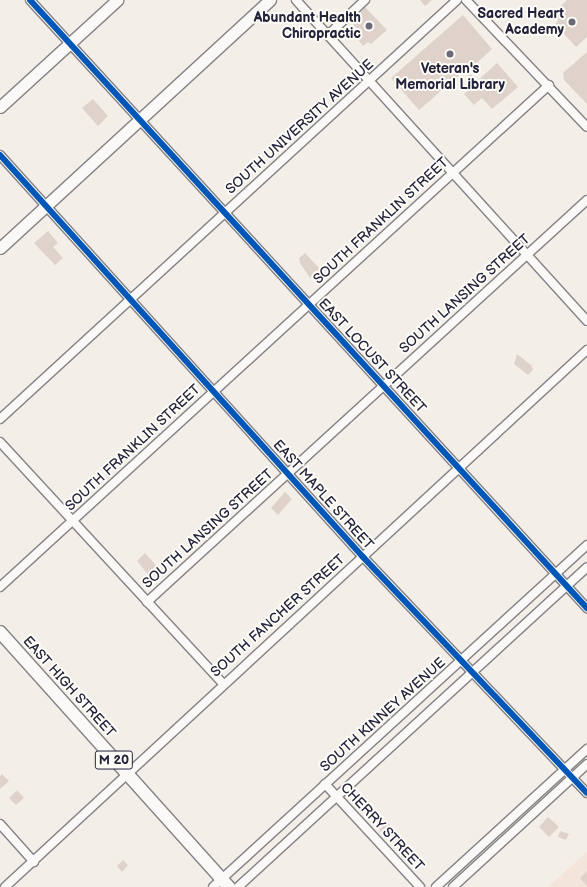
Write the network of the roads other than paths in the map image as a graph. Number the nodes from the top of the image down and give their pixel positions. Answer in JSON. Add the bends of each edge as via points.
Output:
{"nodes":[{"id":1,"x":30,"y":0,"type":"edge"},
{"id":2,"x":117,"y":0,"type":"edge"},
{"id":3,"x":270,"y":0,"type":"edge"},
{"id":4,"x":296,"y":0,"type":"edge"},
{"id":5,"x":365,"y":0,"type":"edge"},
{"id":6,"x":457,"y":0,"type":"edge"},
{"id":7,"x":466,"y":0,"type":"edge"},
{"id":8,"x":328,"y":35,"type":"junction"},
{"id":9,"x":70,"y":43,"type":"junction"},
{"id":10,"x":370,"y":80,"type":"junction"},
{"id":11,"x":549,"y":85,"type":"junction"},
{"id":12,"x":0,"y":107,"type":"edge"},
{"id":13,"x":140,"y":119,"type":"junction"},
{"id":14,"x":587,"y":127,"type":"edge"},
{"id":15,"x":0,"y":155,"type":"edge"},
{"id":16,"x":453,"y":173,"type":"junction"},
{"id":17,"x":587,"y":200,"type":"edge"},
{"id":18,"x":47,"y":207,"type":"junction"},
{"id":19,"x":226,"y":213,"type":"junction"},
{"id":20,"x":0,"y":248,"type":"edge"},
{"id":21,"x":527,"y":255,"type":"junction"},
{"id":22,"x":131,"y":300,"type":"junction"},
{"id":23,"x":309,"y":306,"type":"junction"},
{"id":24,"x":587,"y":321,"type":"edge"},
{"id":25,"x":587,"y":350,"type":"edge"},
{"id":26,"x":384,"y":385,"type":"junction"},
{"id":27,"x":213,"y":392,"type":"junction"},
{"id":28,"x":0,"y":418,"type":"edge"},
{"id":29,"x":0,"y":442,"type":"edge"},
{"id":30,"x":457,"y":467,"type":"junction"},
{"id":31,"x":288,"y":473,"type":"junction"},
{"id":32,"x":72,"y":521,"type":"junction"},
{"id":33,"x":587,"y":545,"type":"edge"},
{"id":34,"x":363,"y":557,"type":"junction"},
{"id":35,"x":587,"y":568,"type":"edge"},
{"id":36,"x":555,"y":574,"type":"junction"},
{"id":37,"x":567,"y":586,"type":"junction"},
{"id":38,"x":0,"y":587,"type":"edge"},
{"id":39,"x":147,"y":602,"type":"junction"},
{"id":40,"x":587,"y":608,"type":"edge"},
{"id":41,"x":0,"y":632,"type":"edge"},
{"id":42,"x":463,"y":660,"type":"junction"},
{"id":43,"x":474,"y":671,"type":"junction"},
{"id":44,"x":223,"y":684,"type":"junction"},
{"id":45,"x":587,"y":749,"type":"edge"},
{"id":46,"x":587,"y":764,"type":"edge"},
{"id":47,"x":565,"y":769,"type":"junction"},
{"id":48,"x":127,"y":774,"type":"junction"},
{"id":49,"x":573,"y":777,"type":"junction"},
{"id":50,"x":325,"y":784,"type":"junction"},
{"id":51,"x":587,"y":793,"type":"edge"},
{"id":52,"x":336,"y":796,"type":"junction"},
{"id":53,"x":0,"y":824,"type":"edge"},
{"id":54,"x":34,"y":862,"type":"junction"},
{"id":55,"x":221,"y":884,"type":"edge"},
{"id":56,"x":5,"y":887,"type":"edge"},
{"id":57,"x":238,"y":887,"type":"edge"},
{"id":58,"x":420,"y":887,"type":"edge"},
{"id":59,"x":436,"y":887,"type":"edge"},
{"id":60,"x":453,"y":887,"type":"edge"}],
"edges":[{"from":1,"to":9,"type":"street","name":"EAST LOCUST STREET"},
{"from":2,"to":9,"type":"street"},
{"from":3,"to":13,"type":"street"},
{"from":4,"to":8,"type":"street"},
{"from":5,"to":8,"type":"street"},
{"from":6,"to":10,"type":"street","name":"SOUTH UNIVERSITY AVENUE"},
{"from":7,"to":11,"type":"street"},
{"from":8,"to":10,"type":"street"},
{"from":9,"to":12,"type":"street"},
{"from":9,"to":13,"type":"street","name":"EAST LOCUST STREET"},
{"from":10,"to":16,"type":"street"},
{"from":10,"to":19,"type":"street","name":"SOUTH UNIVERSITY AVENUE"},
{"from":11,"to":14,"type":"street"},
{"from":11,"to":16,"type":"street","name":"SOUTH FRANKLIN STREET"},
{"from":13,"to":18,"type":"street"},
{"from":13,"to":19,"type":"street","name":"EAST LOCUST STREET"},
{"from":15,"to":18,"type":"street","name":"EAST MAPLE STREET"},
{"from":16,"to":21,"type":"street"},
{"from":16,"to":23,"type":"street","name":"SOUTH FRANKLIN STREET"},
{"from":17,"to":21,"type":"street","name":"SOUTH LANSING STREET"},
{"from":18,"to":20,"type":"street"},
{"from":18,"to":22,"type":"street","name":"EAST MAPLE STREET"},
{"from":19,"to":22,"type":"street","name":"SOUTH UNIVERSITY AVENUE"},
{"from":19,"to":23,"type":"street","name":"EAST LOCUST STREET"},
{"from":21,"to":24,"type":"street"},
{"from":21,"to":26,"type":"street","name":"SOUTH LANSING STREET"},
{"from":22,"to":27,"type":"street","name":"EAST MAPLE STREET"},
{"from":22,"to":28,"type":"street","name":"SOUTH UNIVERSITY AVENUE"},
{"from":23,"to":26,"type":"street","name":"EAST LOCUST STREET"},
{"from":23,"to":27,"type":"street","name":"SOUTH FRANKLIN STREET"},
{"from":25,"to":30,"type":"street","name":"SOUTH FANCHER STREET"},
{"from":26,"to":30,"type":"street","name":"EAST LOCUST STREET"},
{"from":26,"to":31,"type":"street","name":"SOUTH LANSING STREET"},
{"from":27,"to":31,"type":"street","name":"EAST MAPLE STREET"},
{"from":27,"to":32,"type":"street","name":"SOUTH FRANKLIN STREET"},
{"from":29,"to":32,"type":"street"},
{"from":30,"to":34,"type":"street","name":"SOUTH FANCHER STREET"},
{"from":30,"to":36,"type":"street","name":"EAST LOCUST STREET"},
{"from":31,"to":34,"type":"street","name":"EAST MAPLE STREET"},
{"from":31,"to":39,"type":"street","name":"SOUTH LANSING STREET"},
{"from":32,"to":38,"type":"street","name":"SOUTH FRANKLIN STREET"},
{"from":32,"to":39,"type":"street"},
{"from":33,"to":36,"type":"street","name":"SOUTH KINNEY AVENUE"},
{"from":34,"to":42,"type":"street","name":"EAST MAPLE STREET"},
{"from":34,"to":44,"type":"street","name":"SOUTH FANCHER STREET"},
{"from":35,"to":37,"type":"street","name":"SOUTH KINNEY AVENUE"},
{"from":36,"to":37,"type":"street","name":"EAST LOCUST STREET"},
{"from":36,"to":42,"type":"street","name":"SOUTH KINNEY AVENUE"},
{"from":37,"to":40,"type":"street","name":"EAST LOCUST STREET"},
{"from":37,"to":43,"type":"street","name":"SOUTH KINNEY AVENUE"},
{"from":39,"to":44,"type":"street"},
{"from":41,"to":48,"type":"main road","name":"EAST HIGH STREET","number":"M 20"},
{"from":42,"to":43,"type":"street","name":"EAST MAPLE STREET"},
{"from":42,"to":50,"type":"street","name":"SOUTH KINNEY AVENUE"},
{"from":43,"to":47,"type":"street","name":"EAST MAPLE STREET"},
{"from":43,"to":52,"type":"street","name":"SOUTH KINNEY AVENUE"},
{"from":44,"to":48,"type":"street","name":"SOUTH FANCHER STREET"},
{"from":45,"to":47,"type":"street"},
{"from":46,"to":49,"type":"street"},
{"from":47,"to":49,"type":"street","name":"EAST MAPLE STREET"},
{"from":47,"to":59,"type":"street"},
{"from":48,"to":54,"type":"street","name":"SOUTH FANCHER STREET"},
{"from":48,"to":55,"type":"main road","name":"EAST HIGH STREET","number":"M 20"},
{"from":49,"to":51,"type":"street","name":"EAST MAPLE STREET"},
{"from":49,"to":60,"type":"street"},
{"from":50,"to":52,"type":"street","name":"CHERRY STREET"},
{"from":50,"to":55,"type":"street","name":"SOUTH KINNEY AVENUE"},
{"from":52,"to":57,"type":"street","name":"SOUTH KINNEY AVENUE"},
{"from":52,"to":58,"type":"street","name":"CHERRY STREET"},
{"from":53,"to":54,"type":"street"},
{"from":54,"to":56,"type":"street","name":"SOUTH FANCHER STREET"}]}
